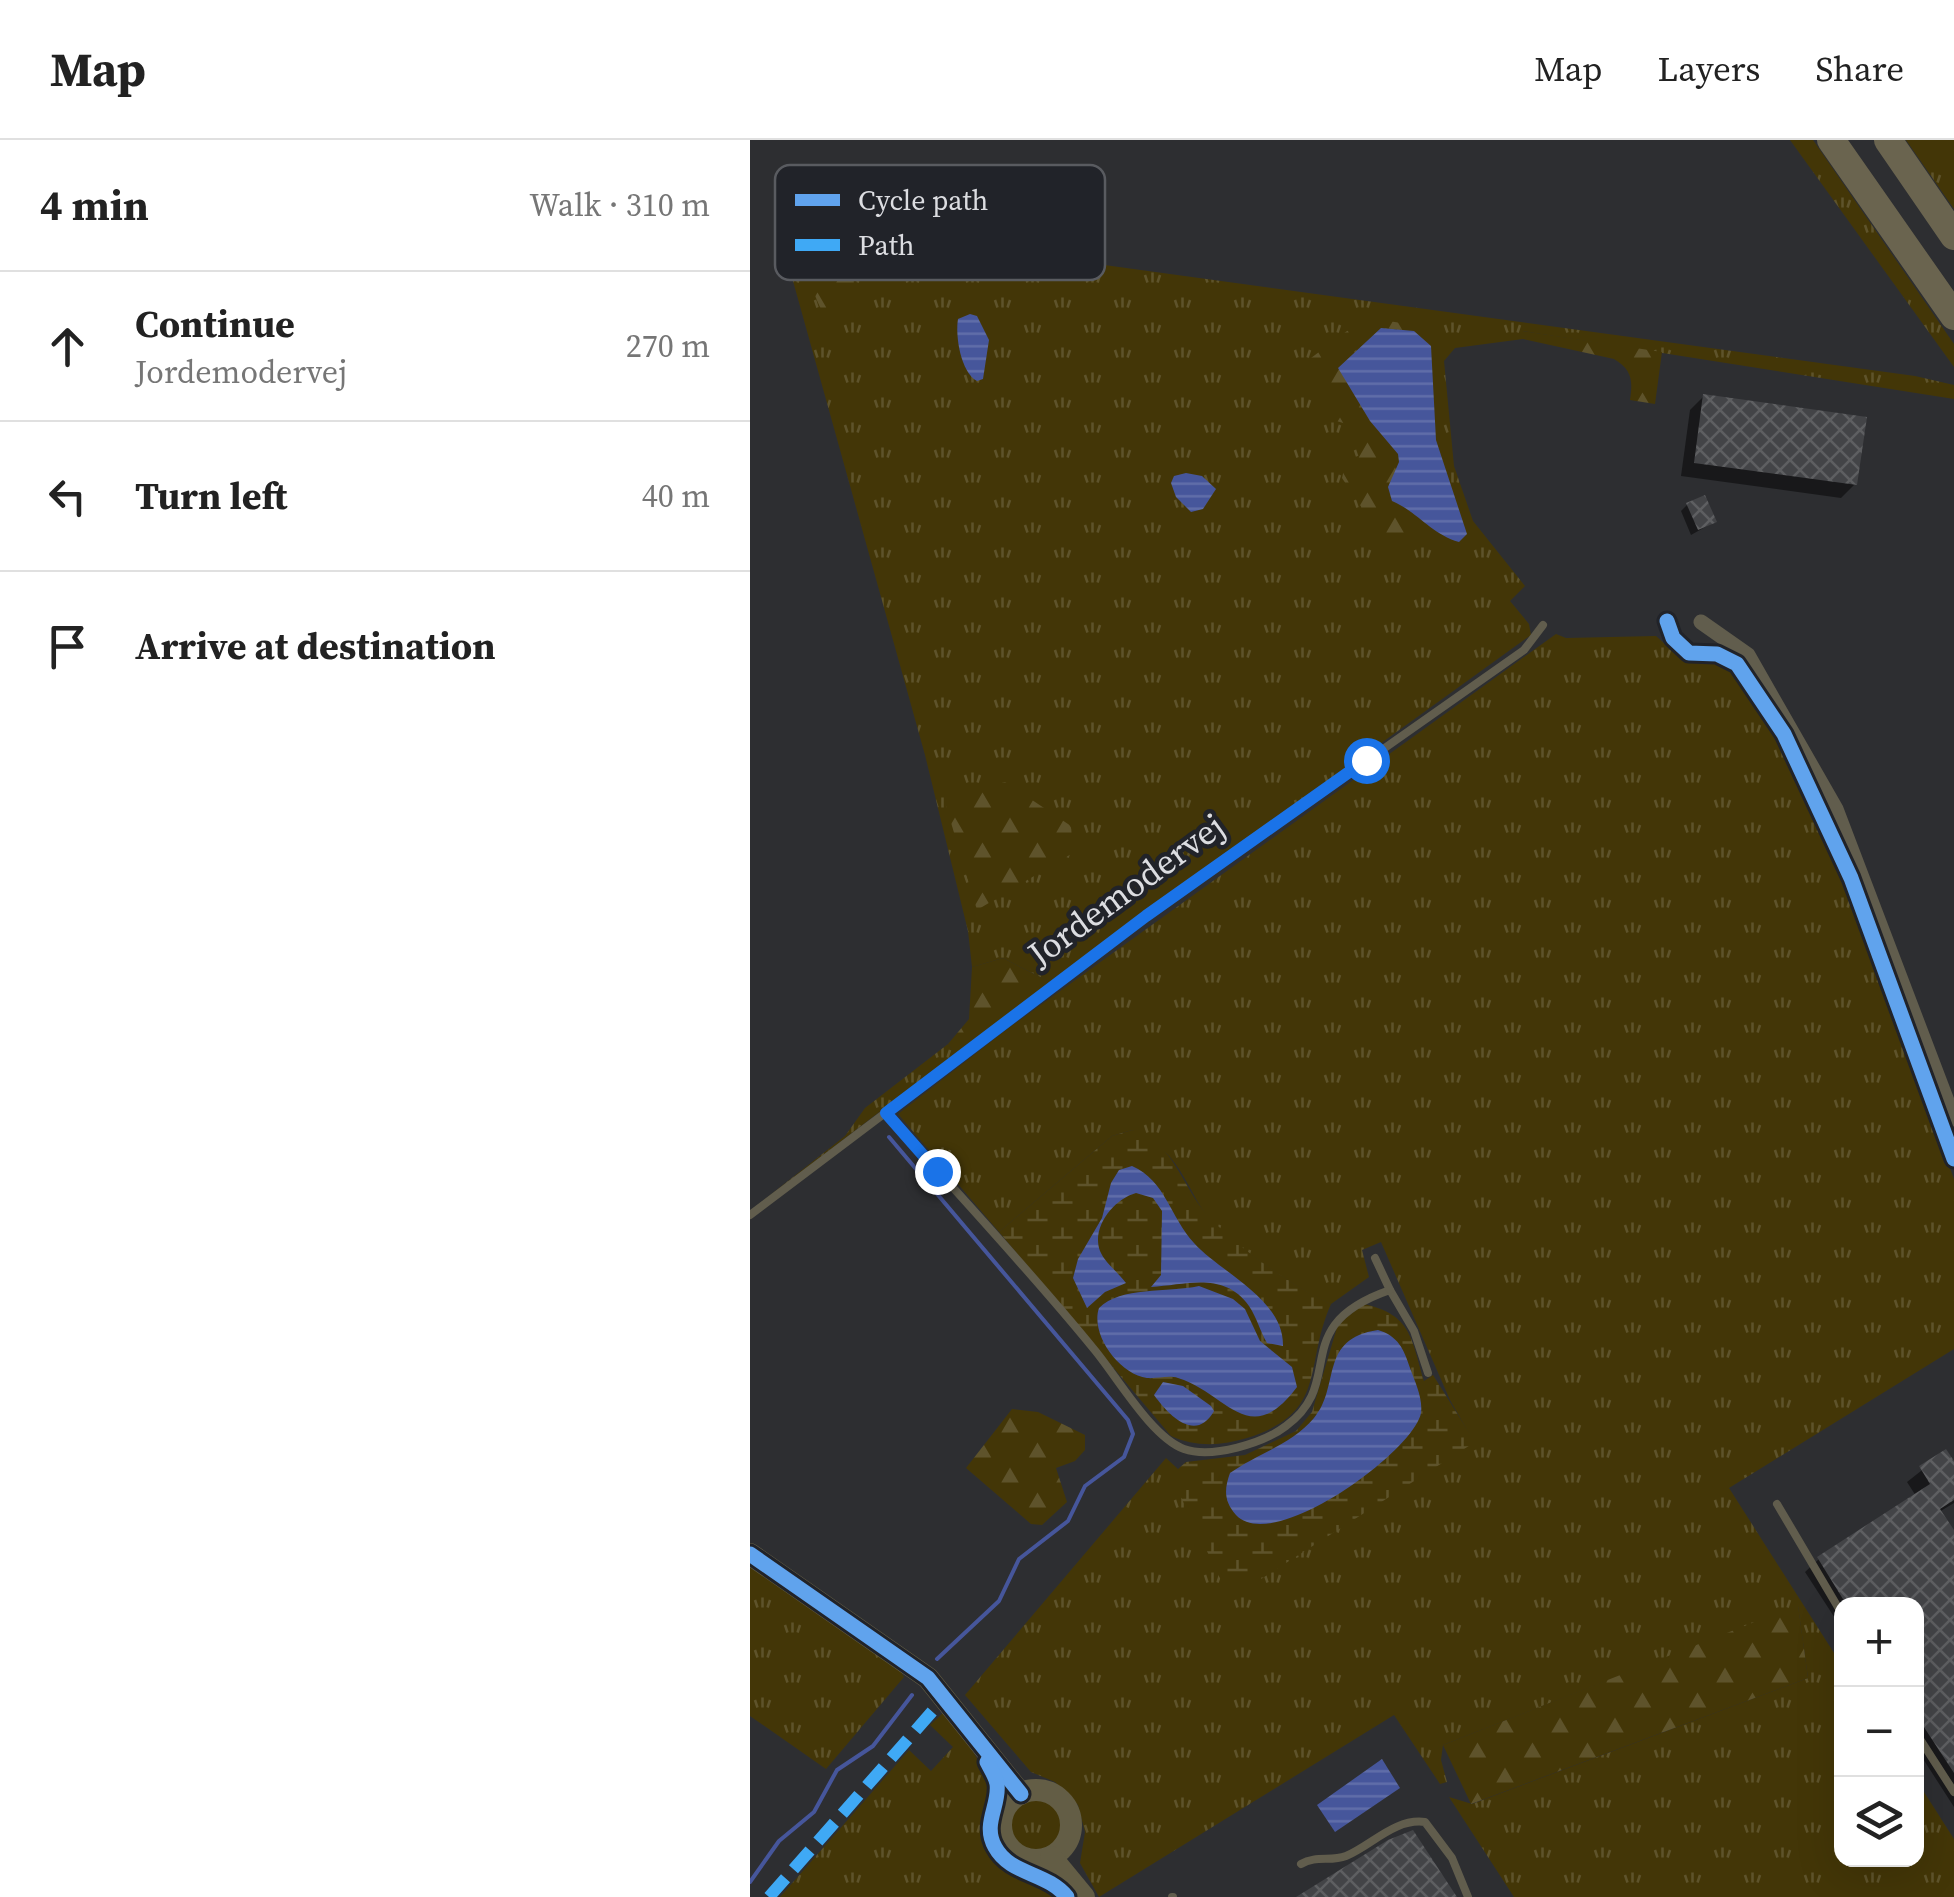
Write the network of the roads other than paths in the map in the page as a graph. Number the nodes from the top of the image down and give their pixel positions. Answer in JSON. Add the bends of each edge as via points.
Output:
{"nodes":[{"id":1,"x":1831,"y":140,"type":"edge"},
{"id":2,"x":1888,"y":140,"type":"edge"},
{"id":3,"x":1954,"y":236,"type":"edge"},
{"id":4,"x":1954,"y":316,"type":"edge"},
{"id":5,"x":1701,"y":622,"type":"dead end"},
{"id":6,"x":1542,"y":625,"type":"dead end"},
{"id":7,"x":886,"y":1113,"type":"junction"},
{"id":8,"x":1954,"y":1119,"type":"edge"},
{"id":9,"x":750,"y":1215,"type":"edge"},
{"id":10,"x":1375,"y":1258,"type":"dead end"},
{"id":11,"x":1390,"y":1290,"type":"junction"},
{"id":12,"x":1428,"y":1373,"type":"dead end"},
{"id":13,"x":1777,"y":1504,"type":"dead end"},
{"id":14,"x":750,"y":1554,"type":"edge"},
{"id":15,"x":1834,"y":1600,"type":"edge"},
{"id":16,"x":1924,"y":1745,"type":"edge"},
{"id":17,"x":1954,"y":1792,"type":"edge"},
{"id":18,"x":1016,"y":1797,"type":"junction"},
{"id":19,"x":1055,"y":1855,"type":"junction"},
{"id":20,"x":1301,"y":1864,"type":"dead end"},
{"id":21,"x":1084,"y":1897,"type":"edge"},
{"id":22,"x":1468,"y":1897,"type":"edge"}],
"edges":[{"from":1,"to":4,"type":"highway"},
{"from":2,"to":3,"type":"highway"},
{"from":5,"to":8,"type":"street","via":[[1748,655],[1836,809]]},
{"from":6,"to":7,"type":"lane","name":"Jordemodervej","via":[[1524,650],[1146,916]]},
{"from":7,"to":9,"type":"lane","name":"Jordemodervej"},
{"from":7,"to":11,"type":"lane","via":[[1163,1436],[1186,1450],[1225,1450],[1290,1423],[1308,1403],[1337,1316]]},
{"from":10,"to":11,"type":"lane"},
{"from":11,"to":12,"type":"lane","via":[[1414,1330]]},
{"from":13,"to":15,"type":"lane"},
{"from":14,"to":18,"type":"street","via":[[938,1688]]},
{"from":16,"to":17,"type":"lane"},
{"from":18,"to":19,"type":"street","via":[[1002,1821],[1008,1846],[1030,1860]]},
{"from":18,"to":19,"type":"street","via":[[1047,1792],[1066,1807],[1071,1831]]},
{"from":19,"to":21,"type":"street"},
{"from":20,"to":22,"type":"lane","via":[[1342,1858],[1404,1823],[1424,1822],[1452,1858]]}]}
